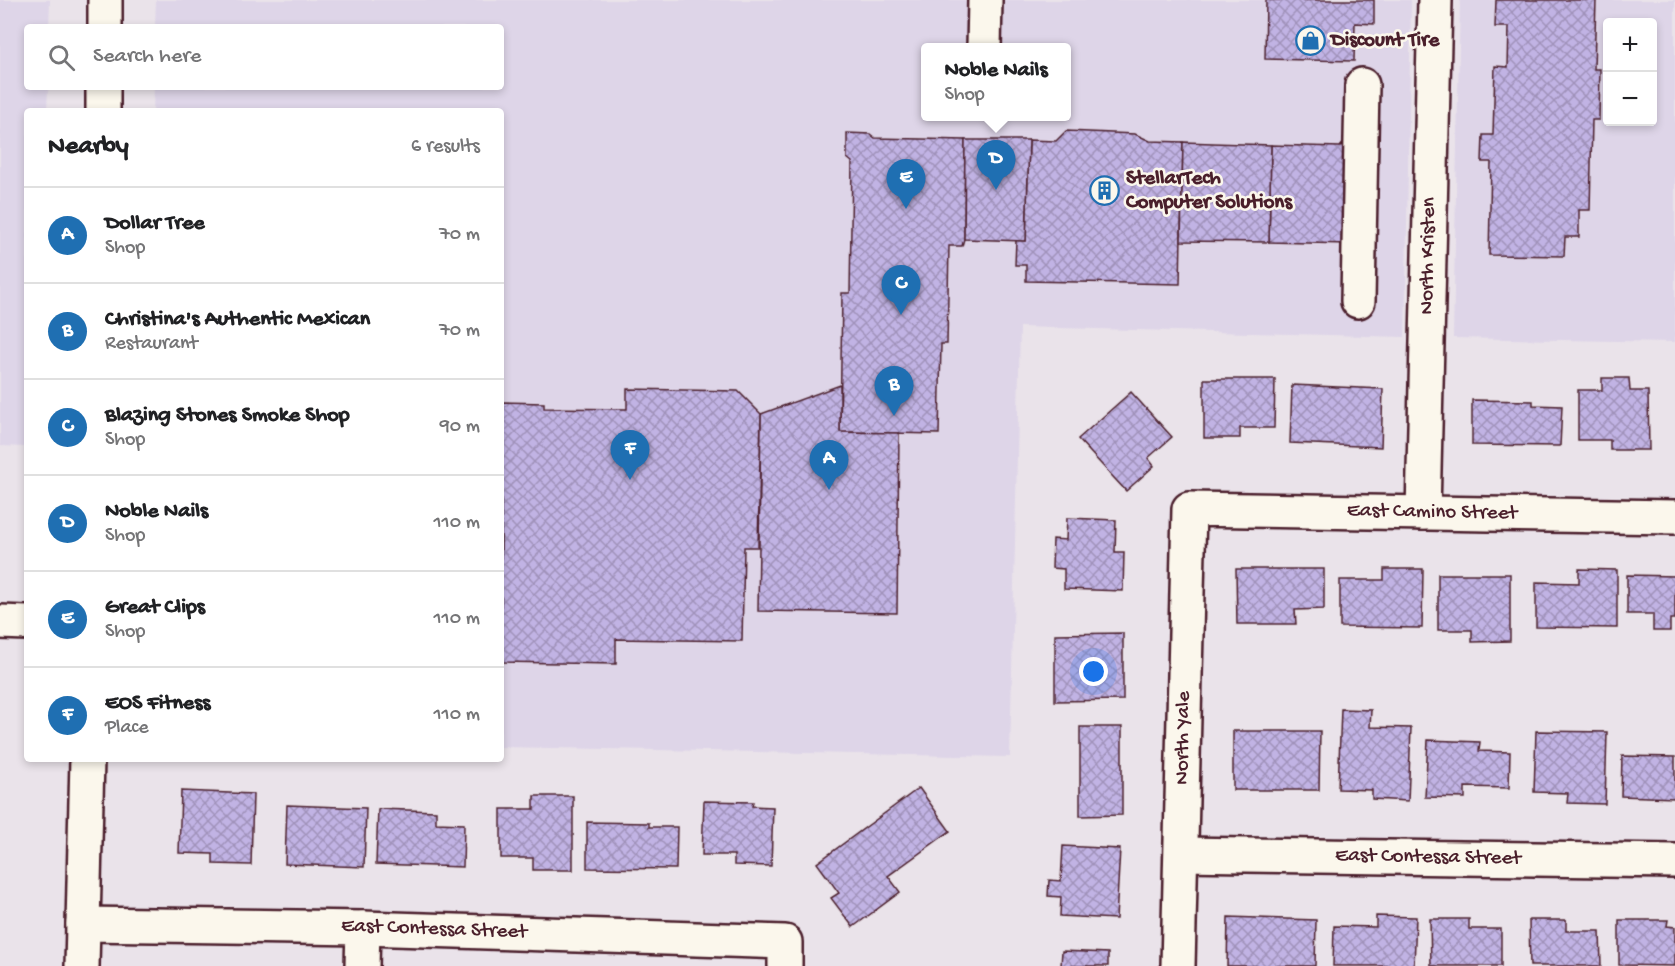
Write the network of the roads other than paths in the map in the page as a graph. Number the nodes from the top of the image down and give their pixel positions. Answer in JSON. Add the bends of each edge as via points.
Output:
{"nodes":[{"id":1,"x":105,"y":0,"type":"edge"},
{"id":2,"x":985,"y":0,"type":"edge"},
{"id":3,"x":1435,"y":0,"type":"edge"},
{"id":4,"x":105,"y":24,"type":"edge"},
{"id":5,"x":984,"y":43,"type":"edge"},
{"id":6,"x":1362,"y":85,"type":"dead end"},
{"id":7,"x":103,"y":90,"type":"edge"},
{"id":8,"x":103,"y":108,"type":"edge"},
{"id":9,"x":1358,"y":301,"type":"dead end"},
{"id":10,"x":1189,"y":509,"type":"joint"},
{"id":11,"x":1424,"y":513,"type":"junction"},
{"id":12,"x":1675,"y":517,"type":"edge"},
{"id":13,"x":0,"y":622,"type":"edge"},
{"id":14,"x":24,"y":623,"type":"edge"},
{"id":15,"x":87,"y":762,"type":"edge"},
{"id":16,"x":1182,"y":855,"type":"junction"},
{"id":17,"x":1675,"y":861,"type":"edge"},
{"id":18,"x":83,"y":924,"type":"junction"},
{"id":19,"x":363,"y":928,"type":"junction"},
{"id":20,"x":785,"y":954,"type":"edge"},
{"id":21,"x":82,"y":966,"type":"edge"},
{"id":22,"x":362,"y":966,"type":"edge"},
{"id":23,"x":1179,"y":966,"type":"edge"}],
"edges":[{"from":1,"to":4,"type":"street"},
{"from":2,"to":5,"type":"street"},
{"from":3,"to":11,"type":"street","name":"North Kristen"},
{"from":6,"to":9,"type":"street"},
{"from":7,"to":8,"type":"street"},
{"from":10,"to":11,"type":"street","name":"East Camino Street"},
{"from":10,"to":16,"type":"street","name":"North Yale"},
{"from":11,"to":12,"type":"street","name":"East Camino Street"},
{"from":13,"to":14,"type":"street"},
{"from":15,"to":18,"type":"street"},
{"from":16,"to":17,"type":"street","name":"East Contessa Street"},
{"from":16,"to":23,"type":"street","name":"North Yale"},
{"from":18,"to":19,"type":"street","name":"East Contessa Street"},
{"from":18,"to":21,"type":"street"},
{"from":19,"to":20,"type":"street","name":"East Contessa Street"},
{"from":19,"to":22,"type":"street"}]}
